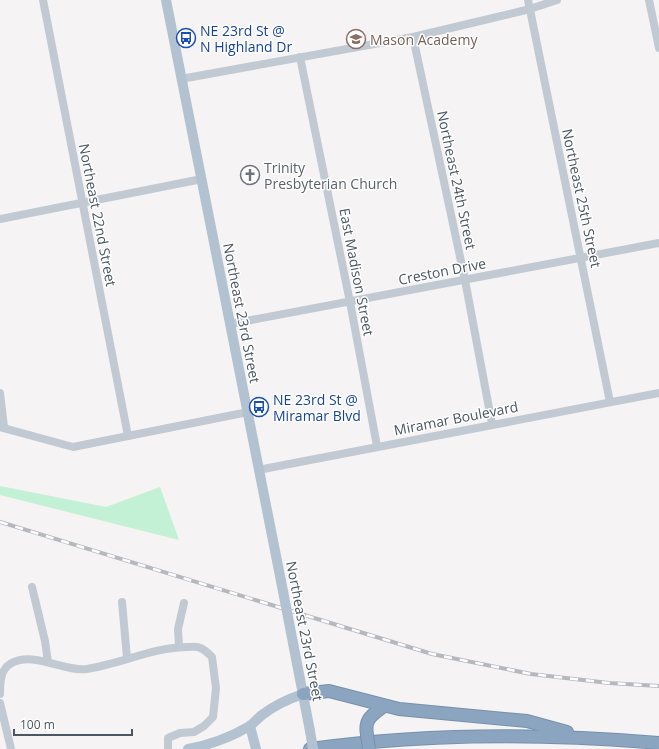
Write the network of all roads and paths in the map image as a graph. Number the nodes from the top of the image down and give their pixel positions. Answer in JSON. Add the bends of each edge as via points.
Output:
{"nodes":[{"id":1,"x":43,"y":0,"type":"edge"},
{"id":2,"x":166,"y":0,"type":"edge"},
{"id":3,"x":528,"y":0,"type":"edge"},
{"id":4,"x":558,"y":0,"type":"edge"},
{"id":5,"x":649,"y":0,"type":"edge"},
{"id":6,"x":530,"y":9,"type":"junction"},
{"id":7,"x":413,"y":37,"type":"junction"},
{"id":8,"x":659,"y":48,"type":"edge"},
{"id":9,"x":300,"y":57,"type":"junction"},
{"id":10,"x":182,"y":79,"type":"junction"},
{"id":11,"x":202,"y":179,"type":"junction"},
{"id":12,"x":82,"y":201,"type":"junction"},
{"id":13,"x":0,"y":219,"type":"edge"},
{"id":14,"x":659,"y":243,"type":"edge"},
{"id":15,"x":582,"y":259,"type":"junction"},
{"id":16,"x":465,"y":280,"type":"junction"},
{"id":17,"x":350,"y":302,"type":"junction"},
{"id":18,"x":230,"y":324,"type":"junction"},
{"id":19,"x":0,"y":393,"type":"edge"},
{"id":20,"x":659,"y":393,"type":"edge"},
{"id":21,"x":610,"y":402,"type":"junction"},
{"id":22,"x":248,"y":412,"type":"junction"},
{"id":23,"x":492,"y":424,"type":"junction"},
{"id":24,"x":2,"y":427,"type":"edge"},
{"id":25,"x":128,"y":436,"type":"junction"},
{"id":26,"x":377,"y":446,"type":"junction"},
{"id":27,"x":258,"y":470,"type":"junction"},
{"id":28,"x":32,"y":587,"type":"dead end"},
{"id":29,"x":122,"y":602,"type":"dead end"},
{"id":30,"x":184,"y":603,"type":"dead end"},
{"id":31,"x":179,"y":647,"type":"junction"},
{"id":32,"x":127,"y":658,"type":"junction"},
{"id":33,"x":48,"y":662,"type":"junction"},
{"id":34,"x":0,"y":694,"type":"edge"},
{"id":35,"x":303,"y":694,"type":"junction"},
{"id":36,"x":0,"y":703,"type":"edge"},
{"id":37,"x":384,"y":706,"type":"junction"},
{"id":38,"x":250,"y":726,"type":"junction"},
{"id":39,"x":588,"y":737,"type":"junction"},
{"id":40,"x":659,"y":742,"type":"edge"},
{"id":41,"x":255,"y":748,"type":"edge"},
{"id":42,"x":11,"y":749,"type":"edge"},
{"id":43,"x":168,"y":749,"type":"edge"},
{"id":44,"x":188,"y":749,"type":"edge"},
{"id":45,"x":310,"y":749,"type":"edge"},
{"id":46,"x":313,"y":749,"type":"edge"},
{"id":47,"x":369,"y":749,"type":"edge"}],
"edges":[{"from":1,"to":12,"type":"street","name":"Northeast 22nd Street"},
{"from":2,"to":10,"type":"main road","name":"Northeast 23rd Street"},
{"from":3,"to":6,"type":"street","name":"Northeast 25th Street"},
{"from":4,"to":6,"type":"street"},
{"from":5,"to":8,"type":"street"},
{"from":6,"to":7,"type":"street"},
{"from":6,"to":15,"type":"street","name":"Northeast 25th Street"},
{"from":7,"to":9,"type":"street"},
{"from":7,"to":16,"type":"street","name":"Northeast 24th Street"},
{"from":9,"to":10,"type":"street"},
{"from":9,"to":17,"type":"street","name":"East Madison Street"},
{"from":10,"to":11,"type":"main road","name":"Northeast 23rd Street"},
{"from":11,"to":12,"type":"street"},
{"from":11,"to":18,"type":"main road","name":"Northeast 23rd Street"},
{"from":12,"to":13,"type":"street"},
{"from":12,"to":25,"type":"street","name":"Northeast 22nd Street"},
{"from":14,"to":15,"type":"street","name":"Creston Drive"},
{"from":15,"to":16,"type":"street","name":"Creston Drive"},
{"from":15,"to":21,"type":"street","name":"Northeast 25th Street"},
{"from":16,"to":17,"type":"street","name":"Creston Drive"},
{"from":16,"to":23,"type":"street","name":"Northeast 24th Street"},
{"from":17,"to":18,"type":"street","name":"Creston Drive"},
{"from":17,"to":26,"type":"street","name":"East Madison Street"},
{"from":18,"to":22,"type":"main road","name":"Northeast 23rd Street"},
{"from":19,"to":24,"type":"street"},
{"from":20,"to":21,"type":"street","name":"Miramar Boulevard"},
{"from":21,"to":23,"type":"street","name":"Miramar Boulevard"},
{"from":22,"to":25,"type":"street"},
{"from":22,"to":27,"type":"main road","name":"Northeast 23rd Street"},
{"from":23,"to":26,"type":"street","name":"Miramar Boulevard"},
{"from":24,"to":25,"type":"street","via":[[73,447]]},
{"from":26,"to":27,"type":"street","name":"Miramar Boulevard"},
{"from":27,"to":35,"type":"main road","name":"Northeast 23rd Street","bridge":true},
{"from":28,"to":33,"type":"street"},
{"from":29,"to":32,"type":"street"},
{"from":30,"to":31,"type":"street","via":[[178,629]]},
{"from":31,"to":32,"type":"street"},
{"from":31,"to":43,"type":"street","via":[[200,648],[212,657],[216,688],[213,717],[194,732],[180,733],[168,738]]},
{"from":32,"to":33,"type":"street","via":[[97,668],[81,670]]},
{"from":33,"to":34,"type":"street","via":[[24,659],[10,664],[3,671]]},
{"from":35,"to":37,"type":"highway","via":[[329,691]]},
{"from":35,"to":38,"type":"main road","via":[[289,698],[272,708]]},
{"from":35,"to":46,"type":"main road","name":"Northeast 23rd Street","bridge":true},
{"from":36,"to":42,"type":"street"},
{"from":37,"to":39,"type":"highway","via":[[527,721]]},
{"from":37,"to":47,"type":"highway","bridge":true,"via":[[370,716],[366,727]]},
{"from":38,"to":41,"type":"main road"},
{"from":38,"to":44,"type":"main road","via":[[221,740]]},
{"from":39,"to":40,"type":"highway"},
{"from":39,"to":45,"type":"highway","via":[[496,735],[407,739]]}]}
